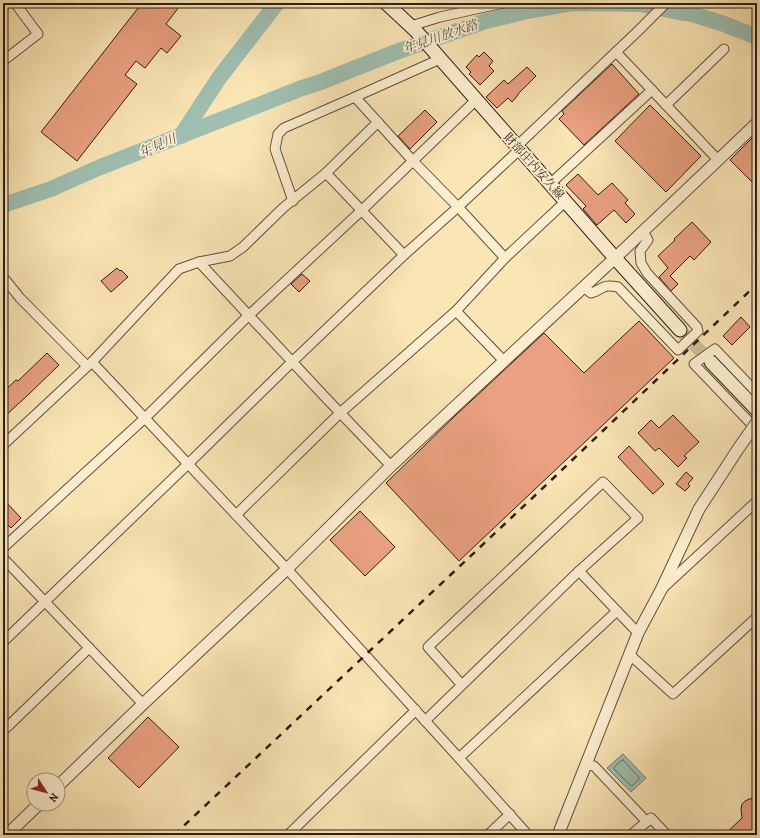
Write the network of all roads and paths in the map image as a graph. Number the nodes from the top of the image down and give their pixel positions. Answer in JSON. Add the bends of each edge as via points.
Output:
{"nodes":[{"id":1,"x":15,"y":3,"type":"edge"},
{"id":2,"x":386,"y":3,"type":"edge"},
{"id":3,"x":503,"y":3,"type":"edge"},
{"id":4,"x":666,"y":3,"type":"edge"},
{"id":5,"x":472,"y":6,"type":"edge"},
{"id":6,"x":413,"y":29,"type":"junction"},
{"id":7,"x":724,"y":49,"type":"dead end"},
{"id":8,"x":616,"y":52,"type":"junction"},
{"id":9,"x":439,"y":58,"type":"junction"},
{"id":10,"x":3,"y":61,"type":"edge"},
{"id":11,"x":652,"y":90,"type":"junction"},
{"id":12,"x":355,"y":97,"type":"junction"},
{"id":13,"x":476,"y":100,"type":"junction"},
{"id":14,"x":666,"y":105,"type":"junction"},
{"id":15,"x":378,"y":122,"type":"junction"},
{"id":16,"x":757,"y":123,"type":"edge"},
{"id":17,"x":518,"y":148,"type":"junction"},
{"id":18,"x":718,"y":160,"type":"junction"},
{"id":19,"x":413,"y":161,"type":"junction"},
{"id":20,"x":326,"y":173,"type":"junction"},
{"id":21,"x":550,"y":184,"type":"junction"},
{"id":22,"x":292,"y":201,"type":"junction"},
{"id":23,"x":566,"y":201,"type":"junction"},
{"id":24,"x":458,"y":207,"type":"junction"},
{"id":25,"x":361,"y":211,"type":"junction"},
{"id":26,"x":642,"y":232,"type":"junction"},
{"id":27,"x":404,"y":255,"type":"junction"},
{"id":28,"x":505,"y":258,"type":"junction"},
{"id":29,"x":615,"y":258,"type":"junction"},
{"id":30,"x":199,"y":262,"type":"junction"},
{"id":31,"x":3,"y":278,"type":"edge"},
{"id":32,"x":584,"y":287,"type":"junction"},
{"id":33,"x":456,"y":311,"type":"junction"},
{"id":34,"x":248,"y":316,"type":"junction"},
{"id":35,"x":680,"y":330,"type":"tunnel mouth"},
{"id":36,"x":504,"y":361,"type":"junction"},
{"id":37,"x":292,"y":362,"type":"junction"},
{"id":38,"x":711,"y":362,"type":"tunnel mouth"},
{"id":39,"x":89,"y":364,"type":"junction"},
{"id":40,"x":757,"y":393,"type":"edge"},
{"id":41,"x":757,"y":410,"type":"edge"},
{"id":42,"x":340,"y":413,"type":"junction"},
{"id":43,"x":145,"y":418,"type":"junction"},
{"id":44,"x":757,"y":422,"type":"edge"},
{"id":45,"x":757,"y":430,"type":"edge"},
{"id":46,"x":3,"y":445,"type":"edge"},
{"id":47,"x":188,"y":464,"type":"junction"},
{"id":48,"x":391,"y":466,"type":"junction"},
{"id":49,"x":757,"y":501,"type":"edge"},
{"id":50,"x":236,"y":515,"type":"junction"},
{"id":51,"x":3,"y":548,"type":"edge"},
{"id":52,"x":3,"y":558,"type":"edge"},
{"id":53,"x":287,"y":570,"type":"junction"},
{"id":54,"x":579,"y":571,"type":"junction"},
{"id":55,"x":661,"y":590,"type":"junction"},
{"id":56,"x":45,"y":602,"type":"junction"},
{"id":57,"x":617,"y":611,"type":"junction"},
{"id":58,"x":755,"y":622,"type":"edge"},
{"id":59,"x":638,"y":633,"type":"junction"},
{"id":60,"x":3,"y":642,"type":"edge"},
{"id":61,"x":89,"y":648,"type":"junction"},
{"id":62,"x":629,"y":654,"type":"junction"},
{"id":63,"x":462,"y":685,"type":"junction"},
{"id":64,"x":143,"y":704,"type":"junction"},
{"id":65,"x":416,"y":710,"type":"junction"},
{"id":66,"x":425,"y":720,"type":"junction"},
{"id":67,"x":3,"y":731,"type":"edge"},
{"id":68,"x":459,"y":758,"type":"junction"},
{"id":69,"x":586,"y":765,"type":"junction"},
{"id":70,"x":66,"y":778,"type":"edge"},
{"id":71,"x":30,"y":812,"type":"edge"},
{"id":72,"x":510,"y":814,"type":"junction"},
{"id":73,"x":647,"y":822,"type":"junction"},
{"id":74,"x":3,"y":832,"type":"edge"},
{"id":75,"x":6,"y":835,"type":"edge"},
{"id":76,"x":288,"y":835,"type":"edge"},
{"id":77,"x":488,"y":835,"type":"edge"},
{"id":78,"x":528,"y":835,"type":"edge"},
{"id":79,"x":558,"y":835,"type":"edge"},
{"id":80,"x":631,"y":835,"type":"edge"},
{"id":81,"x":667,"y":835,"type":"edge"}],
"edges":[{"from":1,"to":10,"type":"street","via":[[38,34]]},
{"from":2,"to":6,"type":"main road","name":"財部庄内安久線"},
{"from":3,"to":5,"type":"street"},
{"from":4,"to":8,"type":"street"},
{"from":5,"to":6,"type":"street"},
{"from":6,"to":9,"type":"main road","name":"財部庄内安久線"},
{"from":7,"to":14,"type":"street"},
{"from":8,"to":11,"type":"street"},
{"from":8,"to":17,"type":"street"},
{"from":9,"to":12,"type":"street"},
{"from":9,"to":13,"type":"main road","name":"財部庄内安久線"},
{"from":11,"to":14,"type":"street"},
{"from":11,"to":21,"type":"street"},
{"from":12,"to":15,"type":"street"},
{"from":12,"to":22,"type":"street","via":[[284,128],[278,134],[275,149]]},
{"from":13,"to":17,"type":"main road","name":"財部庄内安久線"},
{"from":13,"to":19,"type":"street"},
{"from":14,"to":18,"type":"street"},
{"from":15,"to":19,"type":"street"},
{"from":15,"to":20,"type":"street"},
{"from":16,"to":18,"type":"street"},
{"from":17,"to":21,"type":"main road","name":"財部庄内安久線"},
{"from":17,"to":24,"type":"street"},
{"from":18,"to":26,"type":"street"},
{"from":19,"to":24,"type":"street"},
{"from":19,"to":25,"type":"street"},
{"from":20,"to":22,"type":"street"},
{"from":20,"to":25,"type":"street"},
{"from":21,"to":23,"type":"main road","name":"財部庄内安久線"},
{"from":22,"to":30,"type":"street","via":[[230,256]]},
{"from":23,"to":28,"type":"street"},
{"from":23,"to":29,"type":"main road","name":"財部庄内安久線"},
{"from":24,"to":27,"type":"street"},
{"from":24,"to":28,"type":"street"},
{"from":25,"to":27,"type":"street"},
{"from":25,"to":34,"type":"street"},
{"from":26,"to":29,"type":"street"},
{"from":26,"to":32,"type":"street","via":[[648,240],[640,252],[641,262],[647,273],[697,327],[698,331],[678,350],[618,287],[603,287],[591,293]]},
{"from":27,"to":37,"type":"street"},
{"from":28,"to":33,"type":"street"},
{"from":29,"to":32,"type":"street"},
{"from":29,"to":35,"type":"main road","name":"財部庄内安久線"},
{"from":30,"to":34,"type":"street"},
{"from":30,"to":39,"type":"street","via":[[179,269]]},
{"from":31,"to":39,"type":"street","via":[[20,298]]},
{"from":32,"to":36,"type":"street"},
{"from":33,"to":36,"type":"street"},
{"from":33,"to":42,"type":"street"},
{"from":34,"to":37,"type":"street"},
{"from":34,"to":43,"type":"street"},
{"from":36,"to":48,"type":"street"},
{"from":37,"to":42,"type":"street"},
{"from":37,"to":47,"type":"street"},
{"from":38,"to":41,"type":"main road"},
{"from":39,"to":43,"type":"street"},
{"from":39,"to":46,"type":"street"},
{"from":40,"to":45,"type":"street","via":[[715,349],[694,364]]},
{"from":42,"to":48,"type":"street"},
{"from":42,"to":50,"type":"street"},
{"from":43,"to":47,"type":"street"},
{"from":43,"to":51,"type":"street"},
{"from":44,"to":55,"type":"street","bridge":true,"via":[[699,509]]},
{"from":47,"to":50,"type":"street"},
{"from":47,"to":56,"type":"street"},
{"from":48,"to":53,"type":"street"},
{"from":49,"to":55,"type":"street"},
{"from":50,"to":53,"type":"street"},
{"from":52,"to":56,"type":"street"},
{"from":53,"to":64,"type":"street"},
{"from":53,"to":65,"type":"street"},
{"from":54,"to":57,"type":"street"},
{"from":54,"to":63,"type":"street"},
{"from":54,"to":63,"type":"street","via":[[638,518],[603,482],[428,647]]},
{"from":55,"to":59,"type":"street"},
{"from":56,"to":60,"type":"street"},
{"from":56,"to":61,"type":"street"},
{"from":57,"to":59,"type":"street"},
{"from":57,"to":68,"type":"street"},
{"from":58,"to":62,"type":"street","via":[[674,694]]},
{"from":59,"to":62,"type":"street"},
{"from":61,"to":64,"type":"street"},
{"from":61,"to":67,"type":"street"},
{"from":62,"to":69,"type":"street"},
{"from":63,"to":66,"type":"street"},
{"from":64,"to":70,"type":"street"},
{"from":65,"to":66,"type":"street"},
{"from":65,"to":76,"type":"street"},
{"from":66,"to":68,"type":"street"},
{"from":68,"to":72,"type":"street"},
{"from":69,"to":73,"type":"street","via":[[594,766]]},
{"from":69,"to":79,"type":"street"},
{"from":71,"to":75,"type":"street"},
{"from":72,"to":77,"type":"street"},
{"from":72,"to":78,"type":"street"},
{"from":73,"to":80,"type":"street"},
{"from":73,"to":81,"type":"street","via":[[651,818]]},
{"from":74,"to":75,"type":"street"}]}
